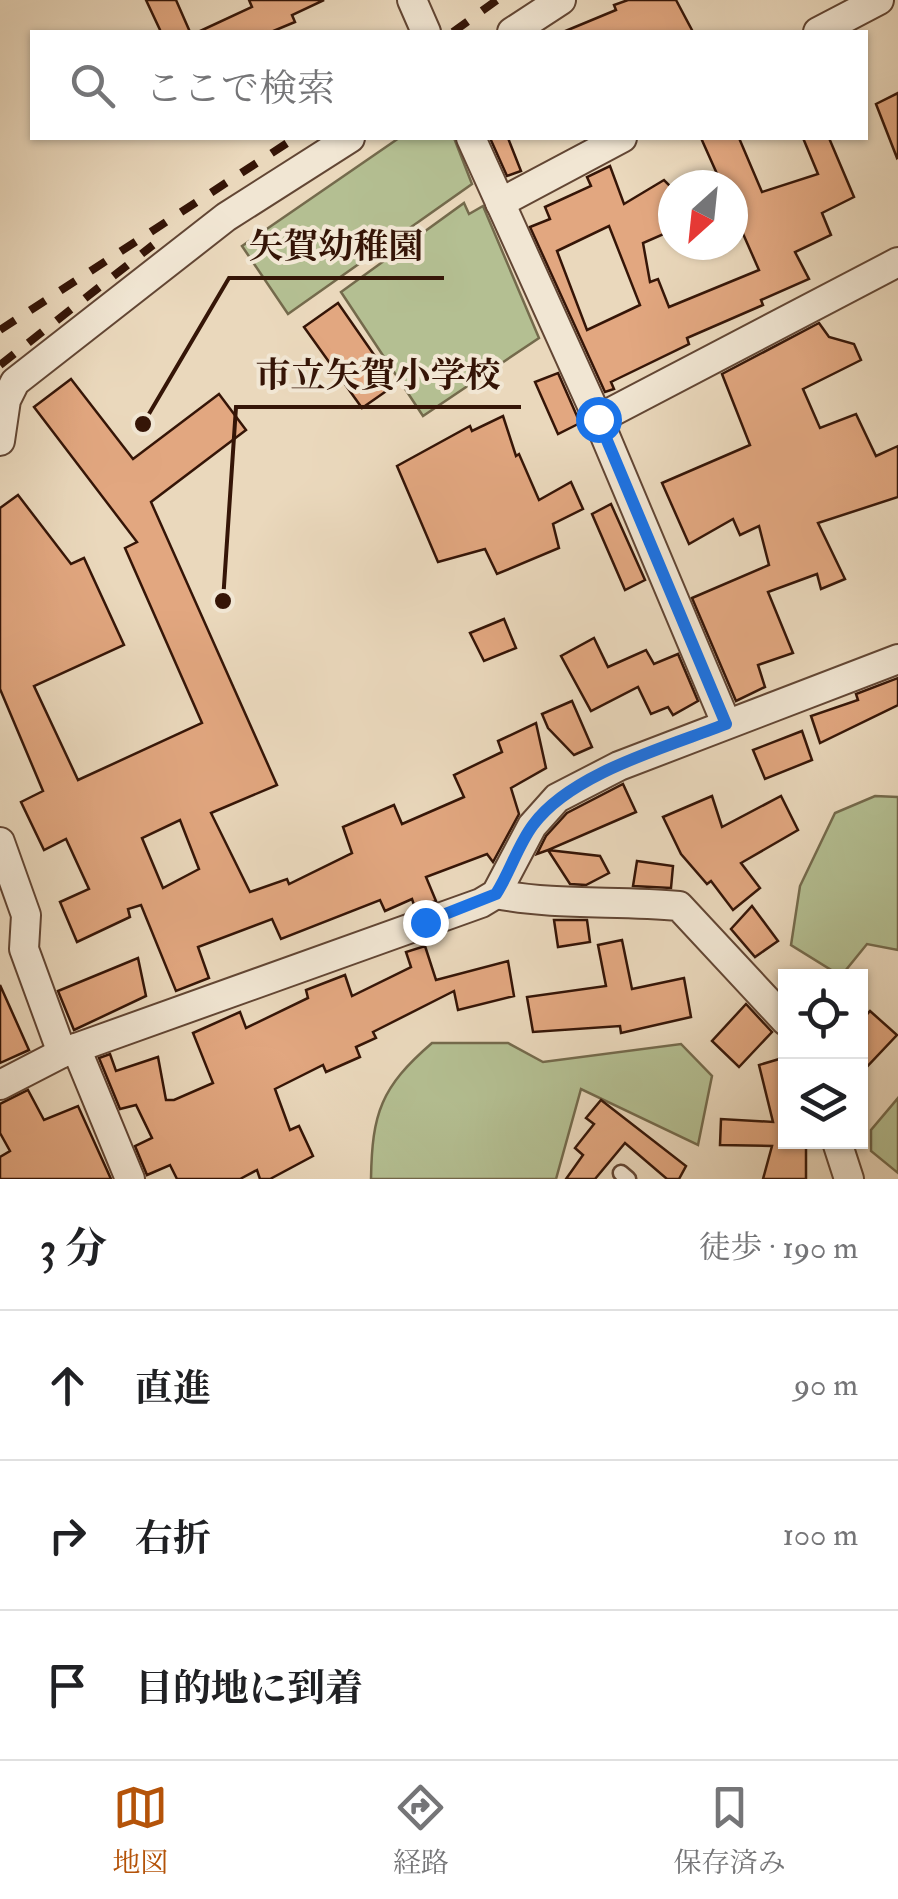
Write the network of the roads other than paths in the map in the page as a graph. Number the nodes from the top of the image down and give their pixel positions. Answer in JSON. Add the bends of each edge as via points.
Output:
{"nodes":[{"id":1,"x":412,"y":0,"type":"edge"},
{"id":2,"x":561,"y":0,"type":"edge"},
{"id":3,"x":879,"y":0,"type":"edge"},
{"id":4,"x":425,"y":30,"type":"edge"},
{"id":5,"x":515,"y":30,"type":"edge"},
{"id":6,"x":822,"y":30,"type":"edge"},
{"id":7,"x":347,"y":140,"type":"edge"},
{"id":8,"x":472,"y":140,"type":"edge"},
{"id":9,"x":618,"y":140,"type":"edge"},
{"id":10,"x":500,"y":203,"type":"junction"},
{"id":11,"x":898,"y":262,"type":"edge"},
{"id":12,"x":598,"y":419,"type":"junction"},
{"id":13,"x":0,"y":441,"type":"edge"},
{"id":14,"x":898,"y":659,"type":"edge"},
{"id":15,"x":726,"y":724,"type":"junction"},
{"id":16,"x":0,"y":842,"type":"edge"},
{"id":17,"x":496,"y":894,"type":"junction"},
{"id":18,"x":778,"y":1012,"type":"edge"},
{"id":19,"x":69,"y":1050,"type":"junction"},
{"id":20,"x":0,"y":1086,"type":"edge"},
{"id":21,"x":839,"y":1149,"type":"edge"},
{"id":22,"x":130,"y":1179,"type":"edge"},
{"id":23,"x":848,"y":1179,"type":"edge"}],
"edges":[{"from":1,"to":4,"type":"street"},
{"from":2,"to":5,"type":"street"},
{"from":3,"to":6,"type":"street"},
{"from":7,"to":13,"type":"street","via":[[226,217],[14,382]]},
{"from":8,"to":10,"type":"street"},
{"from":9,"to":10,"type":"street"},
{"from":10,"to":12,"type":"street"},
{"from":11,"to":12,"type":"street"},
{"from":12,"to":15,"type":"street"},
{"from":14,"to":15,"type":"street"},
{"from":15,"to":17,"type":"street","via":[[558,798],[532,826]]},
{"from":16,"to":19,"type":"street","via":[[26,915],[24,949]]},
{"from":17,"to":18,"type":"street","via":[[679,906]]},
{"from":17,"to":19,"type":"street"},
{"from":19,"to":20,"type":"street"},
{"from":19,"to":22,"type":"street"},
{"from":21,"to":23,"type":"street"}]}
